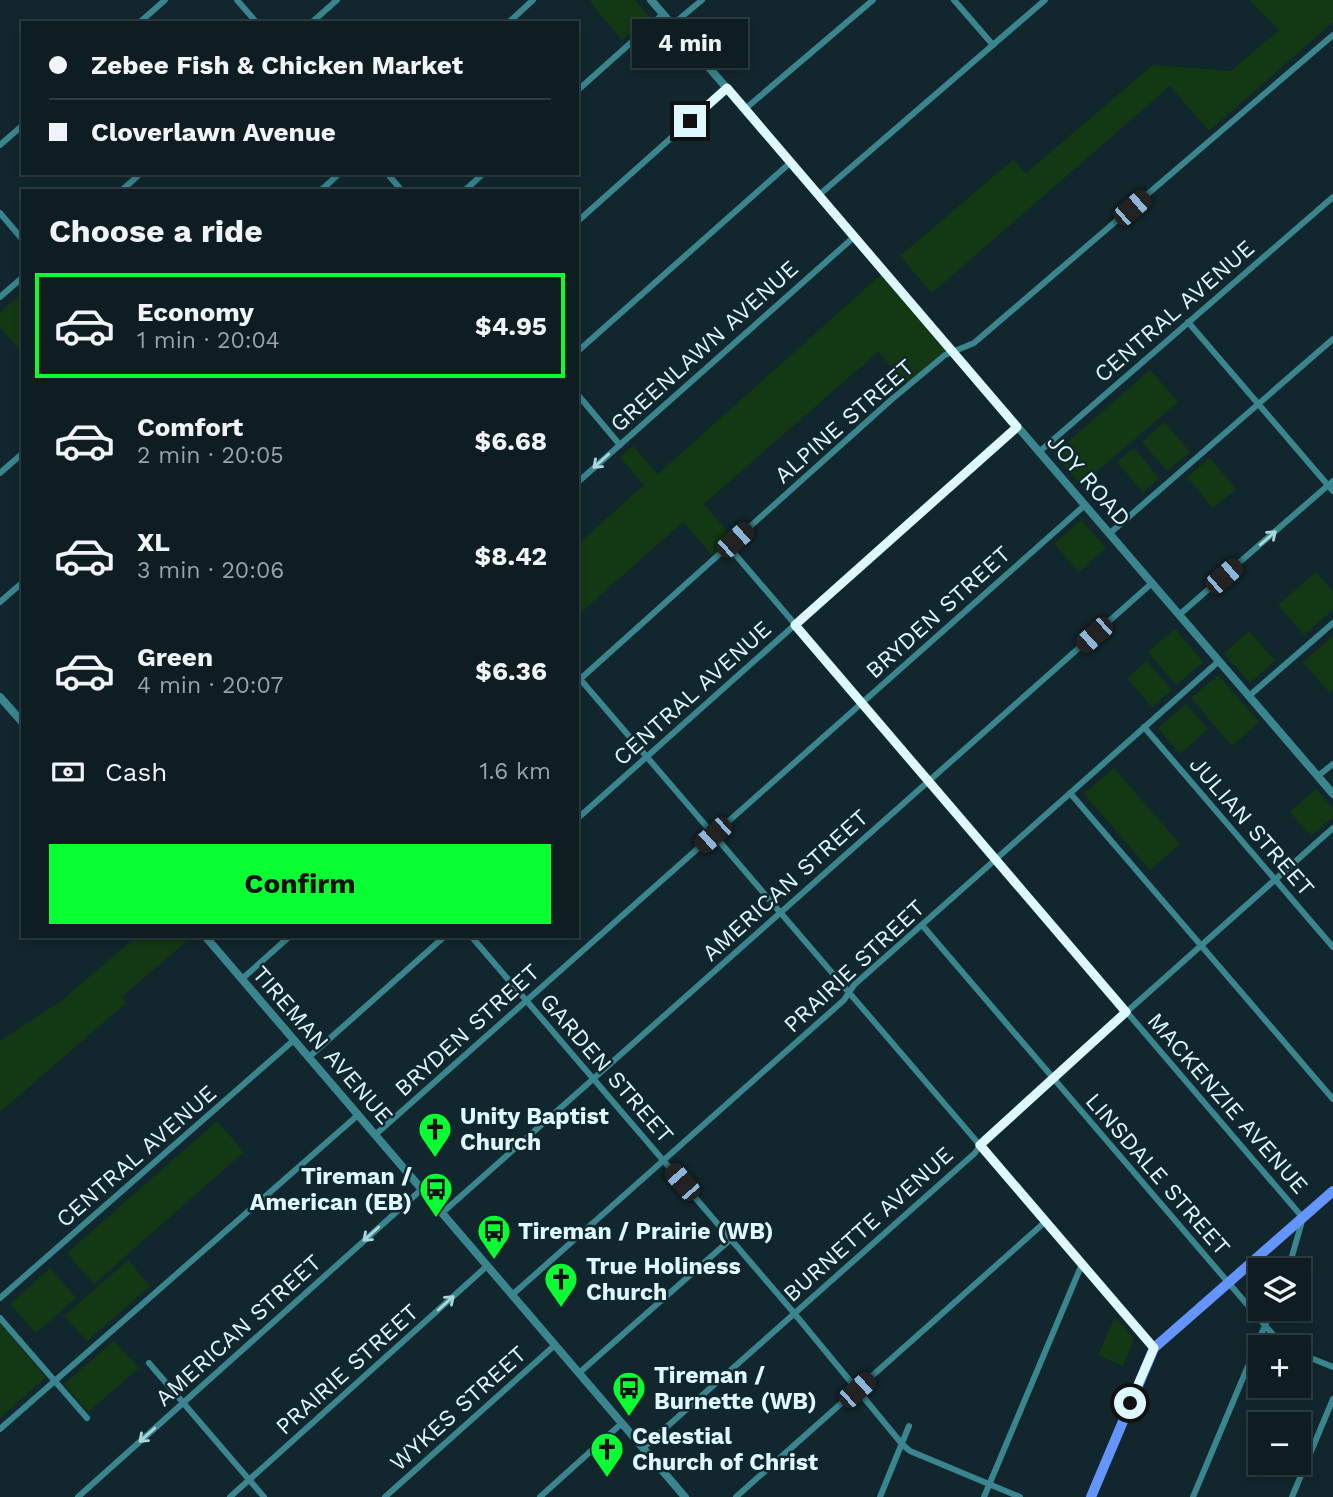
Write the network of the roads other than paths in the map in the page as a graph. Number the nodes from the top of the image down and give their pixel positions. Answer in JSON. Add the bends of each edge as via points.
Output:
{"nodes":[{"id":1,"x":165,"y":0,"type":"edge"},
{"id":2,"x":237,"y":0,"type":"edge"},
{"id":3,"x":337,"y":0,"type":"edge"},
{"id":4,"x":534,"y":0,"type":"edge"},
{"id":5,"x":651,"y":0,"type":"edge"},
{"id":6,"x":702,"y":0,"type":"edge"},
{"id":7,"x":873,"y":0,"type":"edge"},
{"id":8,"x":954,"y":0,"type":"edge"},
{"id":9,"x":1045,"y":0,"type":"edge"},
{"id":10,"x":663,"y":15,"type":"junction"},
{"id":11,"x":141,"y":21,"type":"edge"},
{"id":12,"x":255,"y":21,"type":"edge"},
{"id":13,"x":313,"y":21,"type":"edge"},
{"id":14,"x":510,"y":21,"type":"edge"},
{"id":15,"x":672,"y":24,"type":"junction"},
{"id":16,"x":1333,"y":35,"type":"edge"},
{"id":17,"x":993,"y":44,"type":"junction"},
{"id":18,"x":727,"y":88,"type":"junction"},
{"id":19,"x":579,"y":89,"type":"edge"},
{"id":20,"x":745,"y":109,"type":"junction"},
{"id":21,"x":21,"y":127,"type":"edge"},
{"id":22,"x":0,"y":145,"type":"edge"},
{"id":23,"x":791,"y":162,"type":"junction"},
{"id":24,"x":139,"y":175,"type":"edge"},
{"id":25,"x":338,"y":175,"type":"edge"},
{"id":26,"x":389,"y":175,"type":"edge"},
{"id":27,"x":482,"y":175,"type":"edge"},
{"id":28,"x":123,"y":189,"type":"edge"},
{"id":29,"x":322,"y":189,"type":"edge"},
{"id":30,"x":400,"y":189,"type":"edge"},
{"id":31,"x":466,"y":189,"type":"edge"},
{"id":32,"x":818,"y":195,"type":"junction"},
{"id":33,"x":1333,"y":197,"type":"edge"},
{"id":34,"x":0,"y":214,"type":"edge"},
{"id":35,"x":579,"y":220,"type":"edge"},
{"id":36,"x":854,"y":237,"type":"junction"},
{"id":37,"x":21,"y":238,"type":"edge"},
{"id":38,"x":21,"y":279,"type":"edge"},
{"id":39,"x":0,"y":298,"type":"edge"},
{"id":40,"x":1188,"y":322,"type":"junction"},
{"id":41,"x":1333,"y":339,"type":"edge"},
{"id":42,"x":579,"y":350,"type":"edge"},
{"id":43,"x":954,"y":353,"type":"junction"},
{"id":44,"x":579,"y":396,"type":"edge"},
{"id":45,"x":1259,"y":404,"type":"junction"},
{"id":46,"x":1017,"y":427,"type":"junction"},
{"id":47,"x":620,"y":445,"type":"junction"},
{"id":48,"x":1039,"y":452,"type":"junction"},
{"id":49,"x":21,"y":455,"type":"edge"},
{"id":50,"x":0,"y":473,"type":"edge"},
{"id":51,"x":579,"y":481,"type":"edge"},
{"id":52,"x":1331,"y":486,"type":"edge"},
{"id":53,"x":1084,"y":505,"type":"junction"},
{"id":54,"x":1109,"y":534,"type":"junction"},
{"id":55,"x":728,"y":547,"type":"junction"},
{"id":56,"x":1152,"y":583,"type":"junction"},
{"id":57,"x":21,"y":584,"type":"edge"},
{"id":58,"x":0,"y":602,"type":"edge"},
{"id":59,"x":1179,"y":615,"type":"junction"},
{"id":60,"x":1333,"y":623,"type":"edge"},
{"id":61,"x":795,"y":625,"type":"junction"},
{"id":62,"x":1219,"y":661,"type":"junction"},
{"id":63,"x":579,"y":680,"type":"edge"},
{"id":64,"x":1249,"y":696,"type":"junction"},
{"id":65,"x":0,"y":697,"type":"edge"},
{"id":66,"x":862,"y":703,"type":"junction"},
{"id":67,"x":21,"y":718,"type":"edge"},
{"id":68,"x":1144,"y":727,"type":"junction"},
{"id":69,"x":647,"y":757,"type":"junction"},
{"id":70,"x":1333,"y":764,"type":"edge"},
{"id":71,"x":1318,"y":776,"type":"junction"},
{"id":72,"x":929,"y":781,"type":"junction"},
{"id":73,"x":1070,"y":793,"type":"junction"},
{"id":74,"x":1333,"y":794,"type":"edge"},
{"id":75,"x":579,"y":817,"type":"edge"},
{"id":76,"x":1333,"y":828,"type":"edge"},
{"id":77,"x":713,"y":835,"type":"junction"},
{"id":78,"x":996,"y":859,"type":"junction"},
{"id":79,"x":1275,"y":879,"type":"junction"},
{"id":80,"x":781,"y":913,"type":"junction"},
{"id":81,"x":922,"y":925,"type":"junction"},
{"id":82,"x":207,"y":938,"type":"edge"},
{"id":83,"x":288,"y":938,"type":"edge"},
{"id":84,"x":443,"y":938,"type":"edge"},
{"id":85,"x":473,"y":938,"type":"edge"},
{"id":86,"x":1201,"y":945,"type":"junction"},
{"id":87,"x":1333,"y":947,"type":"edge"},
{"id":88,"x":242,"y":979,"type":"junction"},
{"id":89,"x":849,"y":993,"type":"junction"},
{"id":90,"x":527,"y":1001,"type":"junction"},
{"id":91,"x":1126,"y":1012,"type":"junction"},
{"id":92,"x":294,"y":1040,"type":"junction"},
{"id":93,"x":309,"y":1057,"type":"junction"},
{"id":94,"x":1052,"y":1077,"type":"junction"},
{"id":95,"x":594,"y":1079,"type":"junction"},
{"id":96,"x":1333,"y":1099,"type":"edge"},
{"id":97,"x":358,"y":1115,"type":"junction"},
{"id":98,"x":375,"y":1135,"type":"junction"},
{"id":99,"x":980,"y":1145,"type":"junction"},
{"id":100,"x":664,"y":1161,"type":"junction"},
{"id":101,"x":422,"y":1189,"type":"junction"},
{"id":102,"x":1333,"y":1191,"type":"edge"},
{"id":103,"x":442,"y":1213,"type":"junction"},
{"id":104,"x":1303,"y":1218,"type":"junction"},
{"id":105,"x":1045,"y":1222,"type":"junction"},
{"id":106,"x":730,"y":1239,"type":"junction"},
{"id":107,"x":1291,"y":1258,"type":"edge"},
{"id":108,"x":1082,"y":1264,"type":"junction"},
{"id":109,"x":487,"y":1266,"type":"junction"},
{"id":110,"x":1228,"y":1282,"type":"junction"},
{"id":111,"x":512,"y":1295,"type":"junction"},
{"id":112,"x":0,"y":1298,"type":"edge"},
{"id":113,"x":794,"y":1313,"type":"junction"},
{"id":114,"x":0,"y":1318,"type":"edge"},
{"id":115,"x":1267,"y":1321,"type":"edge"},
{"id":116,"x":1265,"y":1325,"type":"junction"},
{"id":117,"x":1275,"y":1335,"type":"edge"},
{"id":118,"x":555,"y":1345,"type":"junction"},
{"id":119,"x":1154,"y":1348,"type":"junction"},
{"id":120,"x":1311,"y":1358,"type":"edge"},
{"id":121,"x":149,"y":1363,"type":"dead end"},
{"id":122,"x":1333,"y":1367,"type":"edge"},
{"id":123,"x":579,"y":1373,"type":"junction"},
{"id":124,"x":55,"y":1381,"type":"junction"},
{"id":125,"x":857,"y":1390,"type":"junction"},
{"id":126,"x":1333,"y":1399,"type":"edge"},
{"id":127,"x":183,"y":1402,"type":"junction"},
{"id":128,"x":87,"y":1418,"type":"dead end"},
{"id":129,"x":622,"y":1423,"type":"junction"},
{"id":130,"x":909,"y":1426,"type":"dead end"},
{"id":131,"x":0,"y":1429,"type":"edge"},
{"id":132,"x":902,"y":1444,"type":"junction"},
{"id":133,"x":643,"y":1448,"type":"junction"},
{"id":134,"x":249,"y":1480,"type":"junction"},
{"id":135,"x":989,"y":1484,"type":"junction"},
{"id":136,"x":78,"y":1497,"type":"edge"},
{"id":137,"x":230,"y":1497,"type":"edge"},
{"id":138,"x":264,"y":1497,"type":"edge"},
{"id":139,"x":386,"y":1497,"type":"edge"},
{"id":140,"x":540,"y":1497,"type":"edge"},
{"id":141,"x":685,"y":1497,"type":"edge"},
{"id":142,"x":736,"y":1497,"type":"edge"},
{"id":143,"x":880,"y":1497,"type":"edge"},
{"id":144,"x":984,"y":1497,"type":"edge"},
{"id":145,"x":1020,"y":1497,"type":"edge"},
{"id":146,"x":1091,"y":1497,"type":"edge"},
{"id":147,"x":1193,"y":1497,"type":"edge"},
{"id":148,"x":1292,"y":1497,"type":"edge"}],
"edges":[{"from":1,"to":11,"type":"street"},
{"from":2,"to":12,"type":"street"},
{"from":3,"to":13,"type":"street"},
{"from":4,"to":14,"type":"street"},
{"from":5,"to":10,"type":"street","name":"JOY ROAD"},
{"from":6,"to":15,"type":"street"},
{"from":7,"to":20,"type":"street"},
{"from":8,"to":17,"type":"street"},
{"from":9,"to":17,"type":"street"},
{"from":10,"to":15,"type":"street","name":"JOY ROAD"},
{"from":10,"to":19,"type":"street"},
{"from":15,"to":18,"type":"street","name":"JOY ROAD"},
{"from":16,"to":43,"type":"street","name":"ALPINE STREET","via":[[974,343]]},
{"from":17,"to":32,"type":"street"},
{"from":18,"to":20,"type":"street","name":"JOY ROAD"},
{"from":18,"to":35,"type":"street"},
{"from":20,"to":23,"type":"street","name":"JOY ROAD"},
{"from":21,"to":22,"type":"street"},
{"from":23,"to":32,"type":"street","name":"JOY ROAD"},
{"from":23,"to":42,"type":"street"},
{"from":24,"to":28,"type":"street"},
{"from":25,"to":29,"type":"street"},
{"from":26,"to":30,"type":"street"},
{"from":27,"to":31,"type":"street"},
{"from":32,"to":36,"type":"street","name":"JOY ROAD"},
{"from":33,"to":40,"type":"street","name":"CENTRAL AVENUE"},
{"from":34,"to":37,"type":"street"},
{"from":36,"to":43,"type":"street","name":"JOY ROAD"},
{"from":36,"to":47,"type":"street","name":"GREENLAWN AVENUE"},
{"from":38,"to":39,"type":"street"},
{"from":40,"to":45,"type":"street"},
{"from":40,"to":48,"type":"street","name":"CENTRAL AVENUE"},
{"from":41,"to":45,"type":"street"},
{"from":43,"to":46,"type":"street","name":"JOY ROAD"},
{"from":43,"to":55,"type":"street","name":"ALPINE STREET","via":[[945,355],[891,400]]},
{"from":44,"to":47,"type":"street"},
{"from":45,"to":52,"type":"street"},
{"from":45,"to":54,"type":"street"},
{"from":46,"to":48,"type":"street","name":"JOY ROAD"},
{"from":46,"to":61,"type":"street","name":"CENTRAL AVENUE"},
{"from":47,"to":51,"type":"street","name":"GREENLAWN AVENUE","one_way":true},
{"from":48,"to":53,"type":"street","name":"JOY ROAD"},
{"from":49,"to":50,"type":"street"},
{"from":59,"to":52,"type":"street","one_way":true},
{"from":53,"to":54,"type":"street","name":"JOY ROAD"},
{"from":53,"to":66,"type":"street","name":"BRYDEN STREET"},
{"from":54,"to":56,"type":"street","name":"JOY ROAD"},
{"from":55,"to":61,"type":"street","name":"MACKENZIE AVENUE"},
{"from":55,"to":63,"type":"street","name":"ALPINE STREET"},
{"from":56,"to":59,"type":"street","name":"JOY ROAD"},
{"from":56,"to":72,"type":"street","name":"AMERICAN STREET"},
{"from":57,"to":58,"type":"street"},
{"from":59,"to":62,"type":"street","name":"JOY ROAD"},
{"from":60,"to":64,"type":"street"},
{"from":61,"to":66,"type":"street","name":"MACKENZIE AVENUE"},
{"from":61,"to":69,"type":"street","name":"CENTRAL AVENUE"},
{"from":62,"to":64,"type":"street","name":"JOY ROAD"},
{"from":62,"to":68,"type":"street","name":"PRAIRIE STREET"},
{"from":63,"to":69,"type":"street"},
{"from":64,"to":71,"type":"street","name":"JOY ROAD"},
{"from":65,"to":67,"type":"street"},
{"from":66,"to":72,"type":"street","name":"MACKENZIE AVENUE"},
{"from":66,"to":77,"type":"street","name":"BRYDEN STREET"},
{"from":68,"to":73,"type":"street","name":"PRAIRIE STREET"},
{"from":68,"to":79,"type":"street","name":"JULIAN STREET"},
{"from":69,"to":75,"type":"street","name":"CENTRAL AVENUE"},
{"from":69,"to":77,"type":"street"},
{"from":70,"to":71,"type":"street"},
{"from":71,"to":74,"type":"street","name":"JOY ROAD"},
{"from":72,"to":78,"type":"street","name":"MACKENZIE AVENUE"},
{"from":72,"to":80,"type":"street","name":"AMERICAN STREET"},
{"from":73,"to":78,"type":"street","name":"PRAIRIE STREET"},
{"from":73,"to":86,"type":"street"},
{"from":76,"to":79,"type":"street","name":"BURNETTE AVENUE"},
{"from":77,"to":80,"type":"street"},
{"from":77,"to":90,"type":"street","name":"BRYDEN STREET"},
{"from":78,"to":81,"type":"street","name":"PRAIRIE STREET"},
{"from":78,"to":91,"type":"street","name":"MACKENZIE AVENUE"},
{"from":79,"to":86,"type":"street","name":"BURNETTE AVENUE"},
{"from":79,"to":87,"type":"street","name":"JULIAN STREET"},
{"from":80,"to":89,"type":"street"},
{"from":80,"to":95,"type":"street","name":"AMERICAN STREET"},
{"from":81,"to":89,"type":"street","name":"PRAIRIE STREET"},
{"from":81,"to":94,"type":"street","name":"LINSDALE STREET"},
{"from":82,"to":88,"type":"street","name":"TIREMAN AVENUE"},
{"from":83,"to":88,"type":"street"},
{"from":84,"to":93,"type":"street"},
{"from":85,"to":90,"type":"street","name":"GARDEN STREET"},
{"from":86,"to":91,"type":"street","name":"BURNETTE AVENUE"},
{"from":86,"to":96,"type":"street"},
{"from":88,"to":92,"type":"street","name":"TIREMAN AVENUE"},
{"from":89,"to":99,"type":"street"},
{"from":89,"to":100,"type":"street","name":"PRAIRIE STREET"},
{"from":90,"to":95,"type":"street","name":"GARDEN STREET"},
{"from":90,"to":98,"type":"street","name":"BRYDEN STREET"},
{"from":91,"to":94,"type":"street","name":"BURNETTE AVENUE"},
{"from":91,"to":104,"type":"street","name":"MACKENZIE AVENUE"},
{"from":92,"to":93,"type":"street","name":"TIREMAN AVENUE"},
{"from":92,"to":112,"type":"street","name":"CENTRAL AVENUE"},
{"from":93,"to":97,"type":"street","name":"TIREMAN AVENUE"},
{"from":94,"to":99,"type":"street","name":"BURNETTE AVENUE"},
{"from":94,"to":110,"type":"street","name":"LINSDALE STREET"},
{"from":95,"to":100,"type":"street","name":"GARDEN STREET"},
{"from":95,"to":103,"type":"street","name":"AMERICAN STREET"},
{"from":97,"to":98,"type":"street","name":"TIREMAN AVENUE"},
{"from":97,"to":124,"type":"street"},
{"from":98,"to":101,"type":"street","name":"TIREMAN AVENUE"},
{"from":99,"to":105,"type":"street"},
{"from":99,"to":113,"type":"street","name":"BURNETTE AVENUE"},
{"from":100,"to":106,"type":"street","name":"GARDEN STREET"},
{"from":100,"to":111,"type":"street","name":"PRAIRIE STREET"},
{"from":101,"to":103,"type":"street","name":"TIREMAN AVENUE"},
{"from":101,"to":127,"type":"street","name":"AMERICAN STREET","one_way":true},
{"from":102,"to":104,"type":"main road"},
{"from":103,"to":109,"type":"street","name":"TIREMAN AVENUE"},
{"from":104,"to":107,"type":"street"},
{"from":104,"to":110,"type":"main road"},
{"from":105,"to":108,"type":"street"},
{"from":105,"to":125,"type":"street"},
{"from":106,"to":113,"type":"street","name":"GARDEN STREET"},
{"from":106,"to":123,"type":"street"},
{"from":108,"to":119,"type":"street"},
{"from":108,"to":135,"type":"street"},
{"from":109,"to":111,"type":"street","name":"TIREMAN AVENUE"},
{"from":134,"to":109,"type":"street","name":"PRAIRIE STREET","one_way":true},
{"from":110,"to":116,"type":"street","name":"LINSDALE STREET"},
{"from":110,"to":119,"type":"main road"},
{"from":111,"to":118,"type":"street","name":"TIREMAN AVENUE"},
{"from":113,"to":125,"type":"street","name":"GARDEN STREET"},
{"from":113,"to":133,"type":"street","name":"BURNETTE AVENUE"},
{"from":114,"to":124,"type":"street"},
{"from":115,"to":116,"type":"street"},
{"from":116,"to":117,"type":"street","name":"LINSDALE STREET"},
{"from":116,"to":147,"type":"street"},
{"from":118,"to":123,"type":"street","name":"TIREMAN AVENUE"},
{"from":118,"to":139,"type":"street","name":"WYKES STREET"},
{"from":119,"to":146,"type":"main road"},
{"from":120,"to":122,"type":"street"},
{"from":121,"to":127,"type":"street"},
{"from":123,"to":129,"type":"street","name":"TIREMAN AVENUE"},
{"from":124,"to":128,"type":"street"},
{"from":124,"to":131,"type":"street"},
{"from":125,"to":132,"type":"street","name":"GARDEN STREET"},
{"from":125,"to":142,"type":"street"},
{"from":126,"to":148,"type":"street"},
{"from":127,"to":134,"type":"street"},
{"from":127,"to":136,"type":"street","name":"AMERICAN STREET","one_way":true},
{"from":129,"to":133,"type":"street","name":"TIREMAN AVENUE"},
{"from":129,"to":140,"type":"street"},
{"from":130,"to":132,"type":"street"},
{"from":132,"to":135,"type":"street","name":"GARDEN STREET"},
{"from":132,"to":143,"type":"street"},
{"from":133,"to":141,"type":"street","name":"TIREMAN AVENUE"},
{"from":134,"to":137,"type":"street","name":"PRAIRIE STREET"},
{"from":134,"to":138,"type":"street"},
{"from":135,"to":144,"type":"street"},
{"from":135,"to":145,"type":"street","name":"GARDEN STREET"}]}
